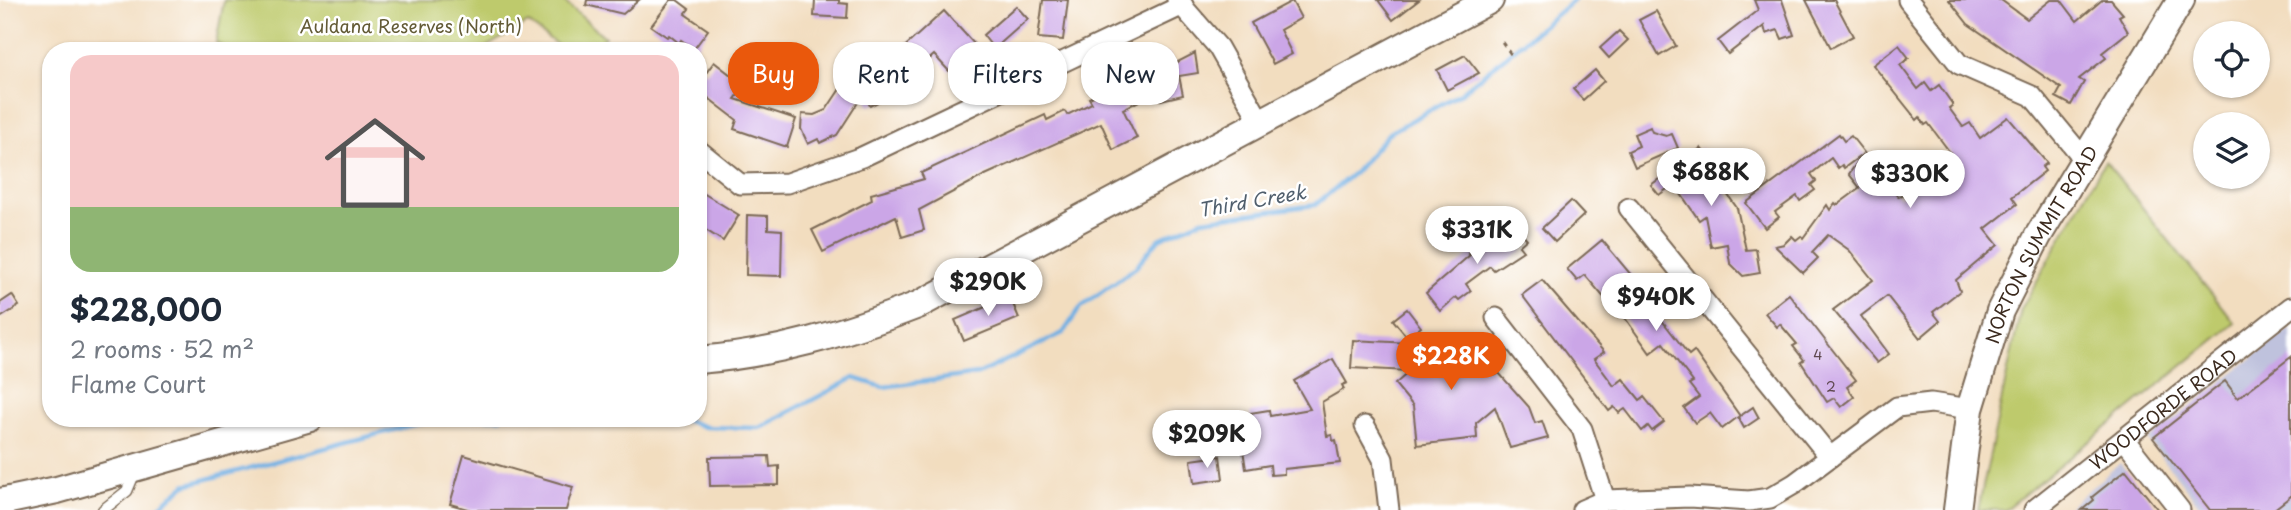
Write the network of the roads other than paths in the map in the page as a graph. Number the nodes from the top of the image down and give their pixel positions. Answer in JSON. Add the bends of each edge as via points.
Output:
{"nodes":[{"id":1,"x":1490,"y":0,"type":"edge"},
{"id":2,"x":1908,"y":0,"type":"edge"},
{"id":3,"x":2181,"y":0,"type":"edge"},
{"id":4,"x":1180,"y":3,"type":"edge"},
{"id":5,"x":1261,"y":123,"type":"junction"},
{"id":6,"x":707,"y":156,"type":"edge"},
{"id":7,"x":2084,"y":159,"type":"junction"},
{"id":8,"x":1629,"y":208,"type":"dead end"},
{"id":9,"x":2291,"y":307,"type":"edge"},
{"id":10,"x":1496,"y":318,"type":"dead end"},
{"id":11,"x":707,"y":359,"type":"edge"},
{"id":12,"x":1970,"y":409,"type":"junction"},
{"id":13,"x":1365,"y":426,"type":"dead end"},
{"id":14,"x":279,"y":427,"type":"edge"},
{"id":15,"x":2124,"y":439,"type":"junction"},
{"id":16,"x":1830,"y":457,"type":"junction"},
{"id":17,"x":136,"y":468,"type":"junction"},
{"id":18,"x":1605,"y":500,"type":"junction"},
{"id":19,"x":0,"y":504,"type":"edge"},
{"id":20,"x":1749,"y":505,"type":"edge"},
{"id":21,"x":8,"y":510,"type":"edge"},
{"id":22,"x":103,"y":510,"type":"edge"},
{"id":23,"x":1389,"y":510,"type":"edge"},
{"id":24,"x":1582,"y":510,"type":"edge"},
{"id":25,"x":1957,"y":510,"type":"edge"},
{"id":26,"x":2034,"y":510,"type":"edge"},
{"id":27,"x":2180,"y":510,"type":"edge"}],
"edges":[{"from":1,"to":5,"type":"main road"},
{"from":2,"to":7,"type":"street","via":[[1959,64],[2032,96]]},
{"from":3,"to":7,"type":"main road","name":"NORTON SUMMIT ROAD"},
{"from":4,"to":5,"type":"street","via":[[1218,47]]},
{"from":4,"to":6,"type":"street","via":[[862,157],[787,183],[740,184]]},
{"from":5,"to":11,"type":"main road","via":[[918,305],[797,346]]},
{"from":7,"to":12,"type":"main road","name":"NORTON SUMMIT ROAD","via":[[2000,311]]},
{"from":8,"to":16,"type":"street"},
{"from":9,"to":15,"type":"street","name":"WOODFORDE ROAD"},
{"from":10,"to":18,"type":"street","via":[[1582,429]]},
{"from":12,"to":16,"type":"street","via":[[1931,403],[1897,407]]},
{"from":12,"to":25,"type":"main road","name":"NORTON SUMMIT ROAD"},
{"from":13,"to":23,"type":"street","via":[[1383,458]]},
{"from":14,"to":17,"type":"main road"},
{"from":15,"to":26,"type":"street","name":"WOODFORDE ROAD"},
{"from":15,"to":27,"type":"street"},
{"from":16,"to":20,"type":"street","via":[[1770,498]]},
{"from":17,"to":19,"type":"main road"},
{"from":17,"to":22,"type":"lane","via":[[127,491]]},
{"from":18,"to":20,"type":"street","via":[[1690,497]]},
{"from":18,"to":24,"type":"street"},
{"from":19,"to":21,"type":"lane"}]}
